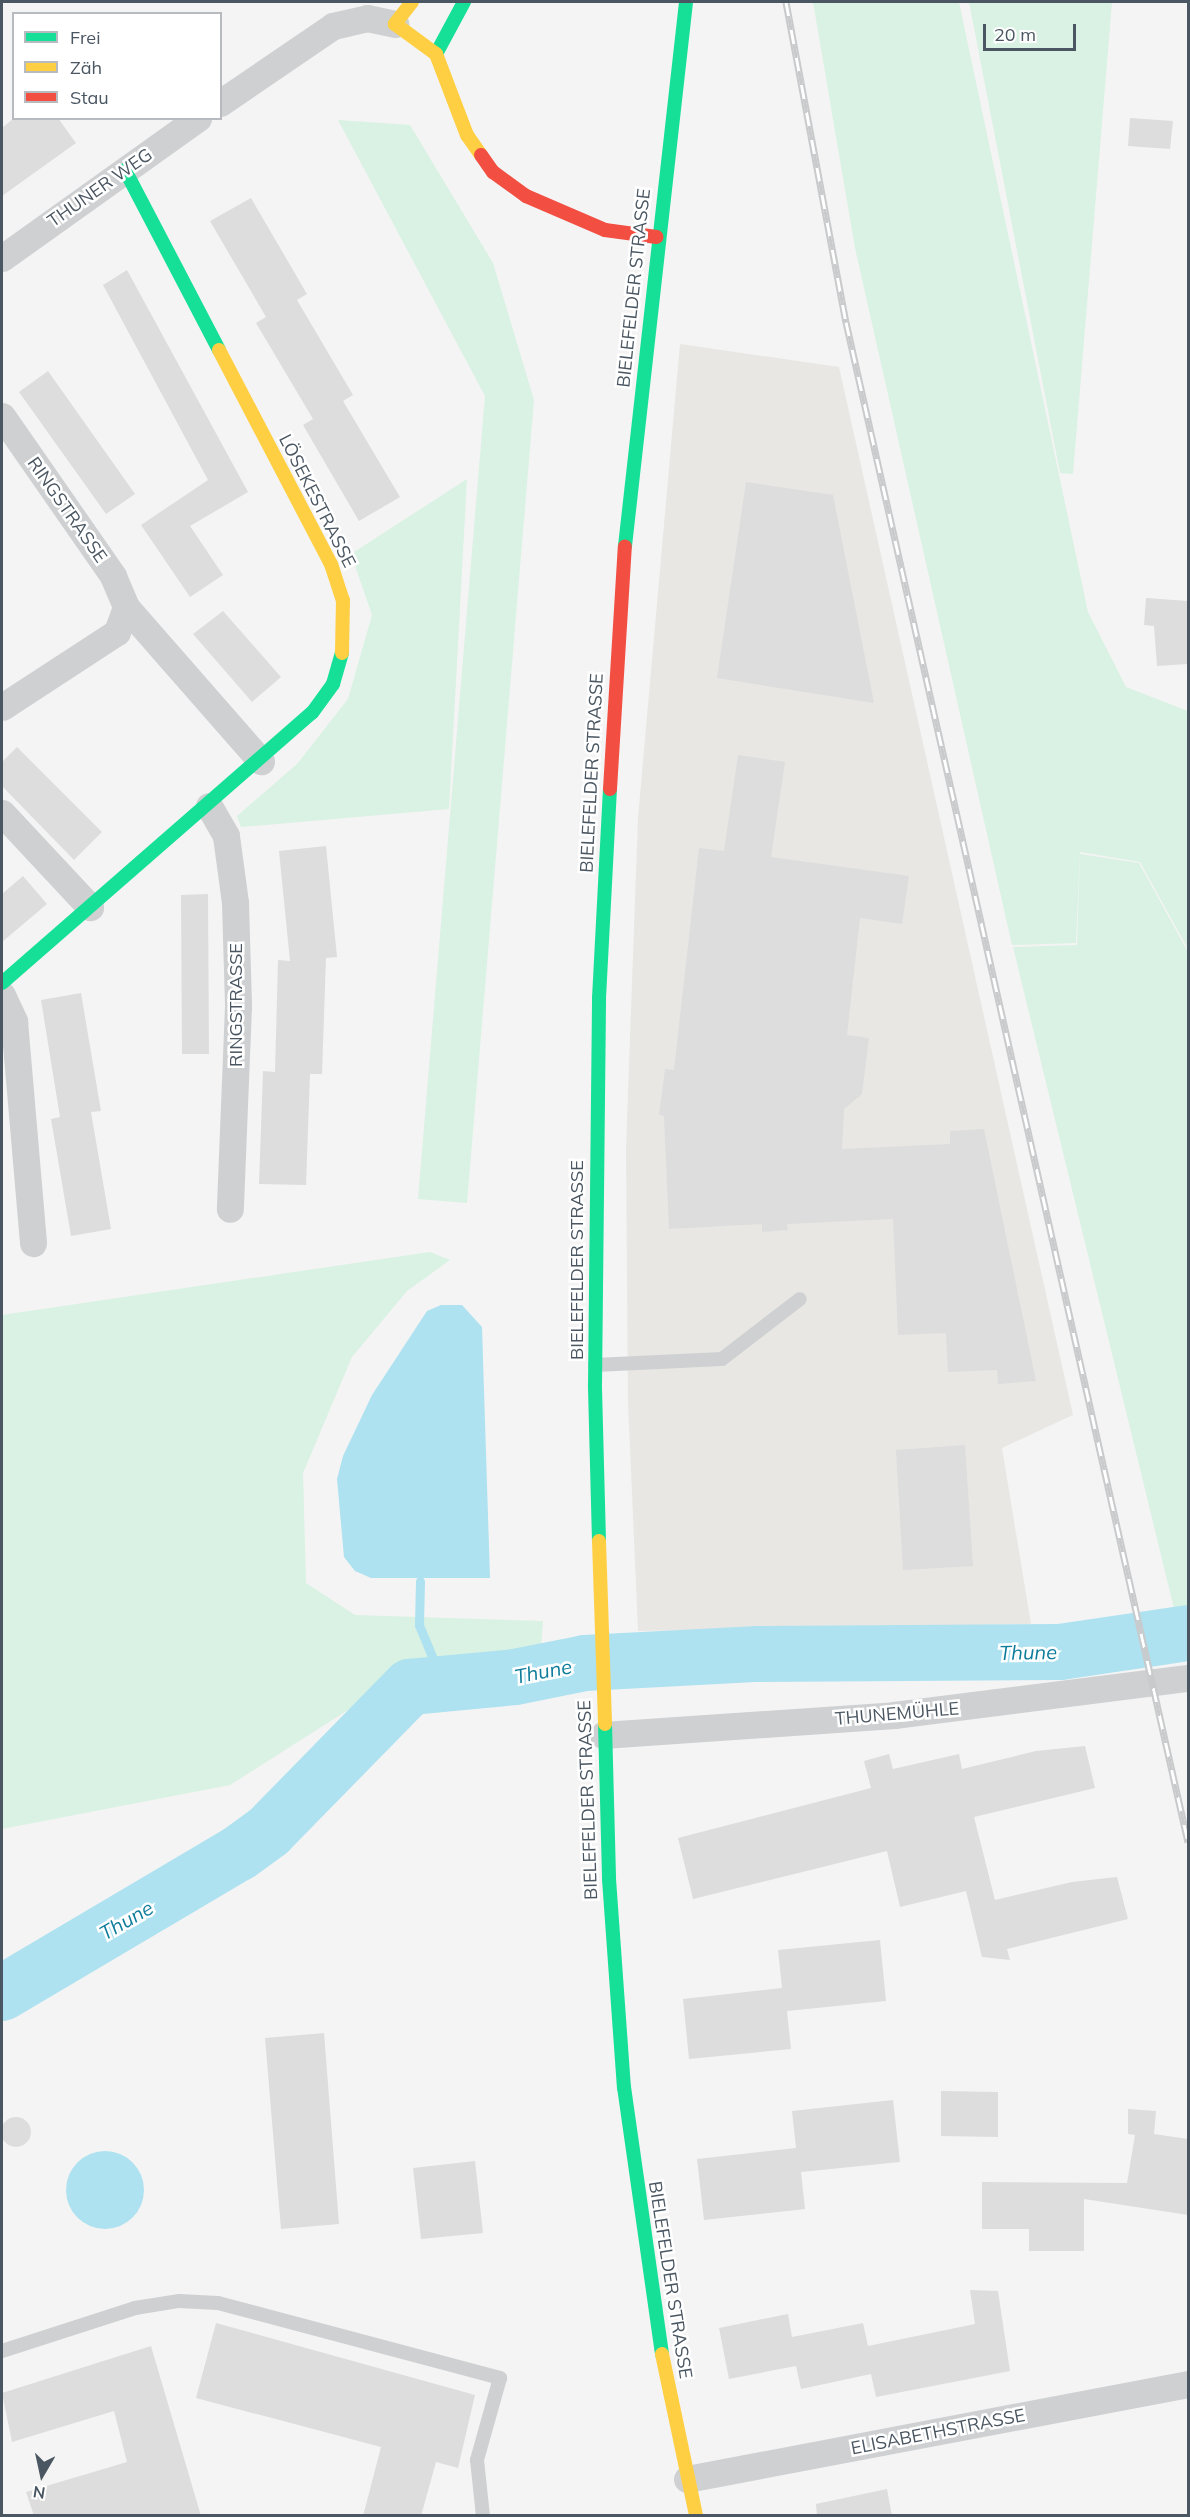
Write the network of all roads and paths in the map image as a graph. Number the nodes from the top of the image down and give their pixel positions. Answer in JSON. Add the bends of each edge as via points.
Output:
{"nodes":[{"id":1,"x":412,"y":2,"type":"edge"},
{"id":2,"x":464,"y":2,"type":"edge"},
{"id":3,"x":686,"y":2,"type":"edge"},
{"id":4,"x":395,"y":24,"type":"junction"},
{"id":5,"x":436,"y":54,"type":"junction"},
{"id":6,"x":222,"y":102,"type":"edge"},
{"id":7,"x":195,"y":120,"type":"edge"},
{"id":8,"x":125,"y":170,"type":"junction"},
{"id":9,"x":657,"y":237,"type":"junction"},
{"id":10,"x":2,"y":258,"type":"edge"},
{"id":11,"x":2,"y":416,"type":"edge"},
{"id":12,"x":126,"y":607,"type":"junction"},
{"id":13,"x":2,"y":707,"type":"edge"},
{"id":14,"x":261,"y":761,"type":"junction"},
{"id":15,"x":209,"y":806,"type":"junction"},
{"id":16,"x":2,"y":813,"type":"edge"},
{"id":17,"x":90,"y":907,"type":"junction"},
{"id":18,"x":2,"y":983,"type":"edge"},
{"id":19,"x":2,"y":995,"type":"edge"},
{"id":20,"x":230,"y":1209,"type":"dead end"},
{"id":21,"x":33,"y":1243,"type":"dead end"},
{"id":22,"x":800,"y":1299,"type":"dead end"},
{"id":23,"x":595,"y":1365,"type":"junction"},
{"id":24,"x":1188,"y":1678,"type":"edge"},
{"id":25,"x":603,"y":1735,"type":"junction"},
{"id":26,"x":2,"y":2351,"type":"edge"},
{"id":27,"x":1188,"y":2384,"type":"edge"},
{"id":28,"x":687,"y":2479,"type":"junction"},
{"id":29,"x":483,"y":2516,"type":"edge"},
{"id":30,"x":696,"y":2516,"type":"edge"}],
"edges":[{"from":1,"to":4,"type":"main road"},
{"from":2,"to":5,"type":"main road"},
{"from":3,"to":9,"type":"main road","name":"BIELEFELDER STRASSE"},
{"from":4,"to":5,"type":"main road"},
{"from":4,"to":6,"type":"street","via":[[367,18],[333,26]]},
{"from":5,"to":9,"type":"main road","via":[[467,135],[508,185],[588,224]]},
{"from":7,"to":8,"type":"street","name":"THUNER WEG"},
{"from":8,"to":10,"type":"street","name":"THUNER WEG"},
{"from":8,"to":14,"type":"main road","name":"LÖSEKESTRASSE","via":[[331,564],[343,600],[346,628],[333,684],[312,713]]},
{"from":9,"to":23,"type":"main road","name":"BIELEFELDER STRASSE","via":[[622,571],[609,772],[598,998]]},
{"from":11,"to":12,"type":"street","name":"RINGSTRASSE","via":[[113,576]]},
{"from":12,"to":13,"type":"street","via":[[117,632]]},
{"from":12,"to":14,"type":"street","name":"RINGSTRASSE"},
{"from":14,"to":15,"type":"main road","name":"LÖSEKESTRASSE"},
{"from":15,"to":17,"type":"main road","name":"LÖSEKESTRASSE"},
{"from":15,"to":20,"type":"street","name":"RINGSTRASSE","via":[[226,836],[236,903],[238,1006]]},
{"from":16,"to":17,"type":"street"},
{"from":17,"to":18,"type":"main road","name":"LÖSEKESTRASSE"},
{"from":19,"to":21,"type":"street","via":[[14,1021]]},
{"from":22,"to":23,"type":"lane","via":[[722,1359]]},
{"from":23,"to":25,"type":"main road","name":"BIELEFELDER STRASSE"},
{"from":24,"to":25,"type":"street","name":"THUNEMÜHLE","via":[[894,1715]]},
{"from":25,"to":28,"type":"main road","name":"BIELEFELDER STRASSE","via":[[611,1921],[629,2136],[663,2362]]},
{"from":26,"to":29,"type":"lane","via":[[135,2308],[179,2301],[218,2303],[500,2378],[477,2460]]},
{"from":27,"to":28,"type":"street","name":"ELISABETHSTRASSE"},
{"from":28,"to":30,"type":"main road","name":"BIELEFELDER STRASSE"}]}
